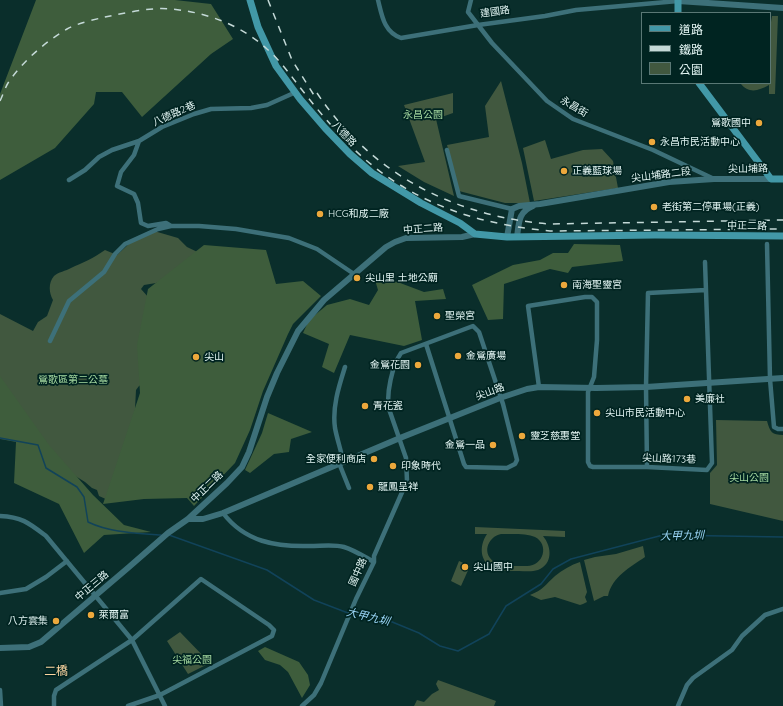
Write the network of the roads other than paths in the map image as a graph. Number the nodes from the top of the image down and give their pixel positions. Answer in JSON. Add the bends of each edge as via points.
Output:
{"nodes":[{"id":1,"x":250,"y":0,"type":"edge"},
{"id":2,"x":378,"y":0,"type":"edge"},
{"id":3,"x":471,"y":0,"type":"edge"},
{"id":4,"x":678,"y":1,"type":"edge"},
{"id":5,"x":783,"y":8,"type":"edge"},
{"id":6,"x":678,"y":12,"type":"edge"},
{"id":7,"x":478,"y":25,"type":"junction"},
{"id":8,"x":699,"y":84,"type":"edge"},
{"id":9,"x":296,"y":92,"type":"junction"},
{"id":10,"x":139,"y":141,"type":"junction"},
{"id":11,"x":447,"y":150,"type":"dead end"},
{"id":12,"x":771,"y":178,"type":"junction"},
{"id":13,"x":714,"y":179,"type":"junction"},
{"id":14,"x":783,"y":179,"type":"edge"},
{"id":15,"x":69,"y":180,"type":"dead end"},
{"id":16,"x":540,"y":204,"type":"junction"},
{"id":17,"x":512,"y":209,"type":"junction"},
{"id":18,"x":171,"y":226,"type":"junction"},
{"id":19,"x":475,"y":234,"type":"junction"},
{"id":20,"x":783,"y":236,"type":"edge"},
{"id":21,"x":507,"y":237,"type":"junction"},
{"id":22,"x":517,"y":237,"type":"junction"},
{"id":23,"x":767,"y":244,"type":"dead end"},
{"id":24,"x":705,"y":262,"type":"dead end"},
{"id":25,"x":354,"y":274,"type":"junction"},
{"id":26,"x":706,"y":290,"type":"junction"},
{"id":27,"x":50,"y":341,"type":"dead end"},
{"id":28,"x":426,"y":344,"type":"junction"},
{"id":29,"x":345,"y":367,"type":"dead end"},
{"id":30,"x":783,"y":378,"type":"edge"},
{"id":31,"x":770,"y":379,"type":"junction"},
{"id":32,"x":709,"y":383,"type":"junction"},
{"id":33,"x":539,"y":387,"type":"junction"},
{"id":34,"x":646,"y":387,"type":"junction"},
{"id":35,"x":590,"y":388,"type":"junction"},
{"id":36,"x":500,"y":398,"type":"junction"},
{"id":37,"x":449,"y":418,"type":"junction"},
{"id":38,"x":783,"y":429,"type":"edge"},
{"id":39,"x":400,"y":438,"type":"junction"},
{"id":40,"x":341,"y":462,"type":"junction"},
{"id":41,"x":647,"y":467,"type":"junction"},
{"id":42,"x":349,"y":488,"type":"dead end"},
{"id":43,"x":223,"y":513,"type":"junction"},
{"id":44,"x":0,"y":516,"type":"edge"},
{"id":45,"x":188,"y":519,"type":"junction"},
{"id":46,"x":67,"y":561,"type":"junction"},
{"id":47,"x":374,"y":562,"type":"junction"},
{"id":48,"x":0,"y":593,"type":"edge"},
{"id":49,"x":96,"y":596,"type":"junction"},
{"id":50,"x":783,"y":609,"type":"edge"},
{"id":51,"x":132,"y":640,"type":"junction"},
{"id":52,"x":0,"y":648,"type":"edge"},
{"id":53,"x":0,"y":690,"type":"edge"},
{"id":54,"x":160,"y":695,"type":"junction"},
{"id":55,"x":1,"y":706,"type":"edge"},
{"id":56,"x":54,"y":706,"type":"edge"},
{"id":57,"x":128,"y":706,"type":"edge"},
{"id":58,"x":166,"y":706,"type":"edge"},
{"id":59,"x":302,"y":706,"type":"edge"},
{"id":60,"x":678,"y":706,"type":"edge"}],
"edges":[{"from":1,"to":9,"type":"main road","name":"八德路","via":[[258,27],[276,66]]},
{"from":2,"to":7,"type":"street","name":"建國路","via":[[384,24],[393,35],[401,38]]},
{"from":3,"to":7,"type":"street","name":"永昌街","via":[[468,12]]},
{"from":4,"to":5,"type":"street","name":"建國路"},
{"from":4,"to":6,"type":"main road"},
{"from":4,"to":7,"type":"street","name":"建國路","via":[[576,10]]},
{"from":7,"to":13,"type":"street","name":"永昌街","via":[[547,101],[573,119],[653,150]]},
{"from":8,"to":12,"type":"main road"},
{"from":9,"to":10,"type":"street","name":"八德路2巷","via":[[267,105],[211,109],[194,114],[162,127]]},
{"from":9,"to":19,"type":"main road","name":"八德路","via":[[325,128],[372,173]]},
{"from":10,"to":15,"type":"street","name":"八德路2巷","via":[[99,157]]},
{"from":10,"to":18,"type":"street","via":[[134,155],[121,172],[117,186],[134,194],[141,223],[148,226],[166,223]]},
{"from":11,"to":17,"type":"street","via":[[459,196]]},
{"from":12,"to":13,"type":"street","name":"尖山埔路"},
{"from":12,"to":14,"type":"main road","name":"尖山埔路"},
{"from":13,"to":16,"type":"street","name":"尖山埔路二段","via":[[668,182]]},
{"from":16,"to":17,"type":"street"},
{"from":16,"to":22,"type":"street","via":[[526,209],[522,214]]},
{"from":17,"to":21,"type":"street"},
{"from":18,"to":25,"type":"street","via":[[236,229],[289,238],[317,249]]},
{"from":18,"to":27,"type":"street","via":[[151,231],[125,244],[104,272],[69,301]]},
{"from":19,"to":21,"type":"main road","name":"中正二路"},
{"from":19,"to":25,"type":"street","name":"中正二路","via":[[406,238],[386,247]]},
{"from":20,"to":22,"type":"main road","name":"中正二路"},
{"from":21,"to":22,"type":"main road","name":"中正二路"},
{"from":23,"to":31,"type":"street"},
{"from":24,"to":26,"type":"street"},
{"from":25,"to":45,"type":"street","name":"中正二路","via":[[324,300],[298,330],[275,379],[242,467]]},
{"from":26,"to":32,"type":"street"},
{"from":26,"to":34,"type":"street","via":[[648,293]]},
{"from":28,"to":36,"type":"street","name":"國中路","via":[[473,326],[480,332]]},
{"from":28,"to":37,"type":"street"},
{"from":28,"to":39,"type":"street","name":"國中路","via":[[400,353],[396,361],[387,400]]},
{"from":29,"to":40,"type":"street","via":[[336,396],[335,410]]},
{"from":30,"to":31,"type":"street","name":"尖山路"},
{"from":31,"to":32,"type":"street","name":"尖山路"},
{"from":31,"to":38,"type":"street","via":[[774,427]]},
{"from":32,"to":34,"type":"street","name":"尖山路"},
{"from":32,"to":41,"type":"street","name":"尖山路173巷","via":[[712,463],[707,470]]},
{"from":33,"to":35,"type":"street","name":"尖山路"},
{"from":33,"to":35,"type":"street","via":[[528,306],[592,297],[597,302],[597,340],[594,377]]},
{"from":33,"to":36,"type":"street","name":"尖山路"},
{"from":34,"to":35,"type":"street","name":"尖山路"},
{"from":34,"to":41,"type":"street"},
{"from":35,"to":41,"type":"street","name":"尖山路173巷","via":[[587,440],[590,466]]},
{"from":36,"to":37,"type":"street","name":"尖山路"},
{"from":36,"to":37,"type":"street","via":[[517,460],[507,468],[466,467]]},
{"from":37,"to":39,"type":"street","name":"尖山路"},
{"from":39,"to":40,"type":"street","name":"尖山路"},
{"from":39,"to":47,"type":"street","name":"國中路","via":[[406,458],[407,481],[374,556]]},
{"from":40,"to":42,"type":"street"},
{"from":40,"to":43,"type":"street","name":"尖山路"},
{"from":43,"to":45,"type":"street","name":"尖山路","via":[[203,519]]},
{"from":43,"to":47,"type":"street","via":[[231,523],[249,536],[267,543],[283,546],[344,547]]},
{"from":44,"to":46,"type":"street","via":[[15,517],[31,525],[46,536]]},
{"from":45,"to":49,"type":"street","name":"中正三路","via":[[165,535]]},
{"from":46,"to":48,"type":"street","via":[[26,589]]},
{"from":46,"to":49,"type":"street"},
{"from":47,"to":59,"type":"street","name":"國中路","via":[[314,695]]},
{"from":49,"to":51,"type":"street"},
{"from":49,"to":52,"type":"street","name":"中正三路","via":[[41,642],[29,647]]},
{"from":50,"to":60,"type":"street","via":[[765,615],[742,636],[732,650],[693,678]]},
{"from":51,"to":54,"type":"street"},
{"from":51,"to":54,"type":"street","via":[[201,579],[274,630],[272,636]]},
{"from":51,"to":56,"type":"street","via":[[56,690]]},
{"from":53,"to":55,"type":"street"},
{"from":54,"to":57,"type":"street"},
{"from":54,"to":58,"type":"street"}]}
